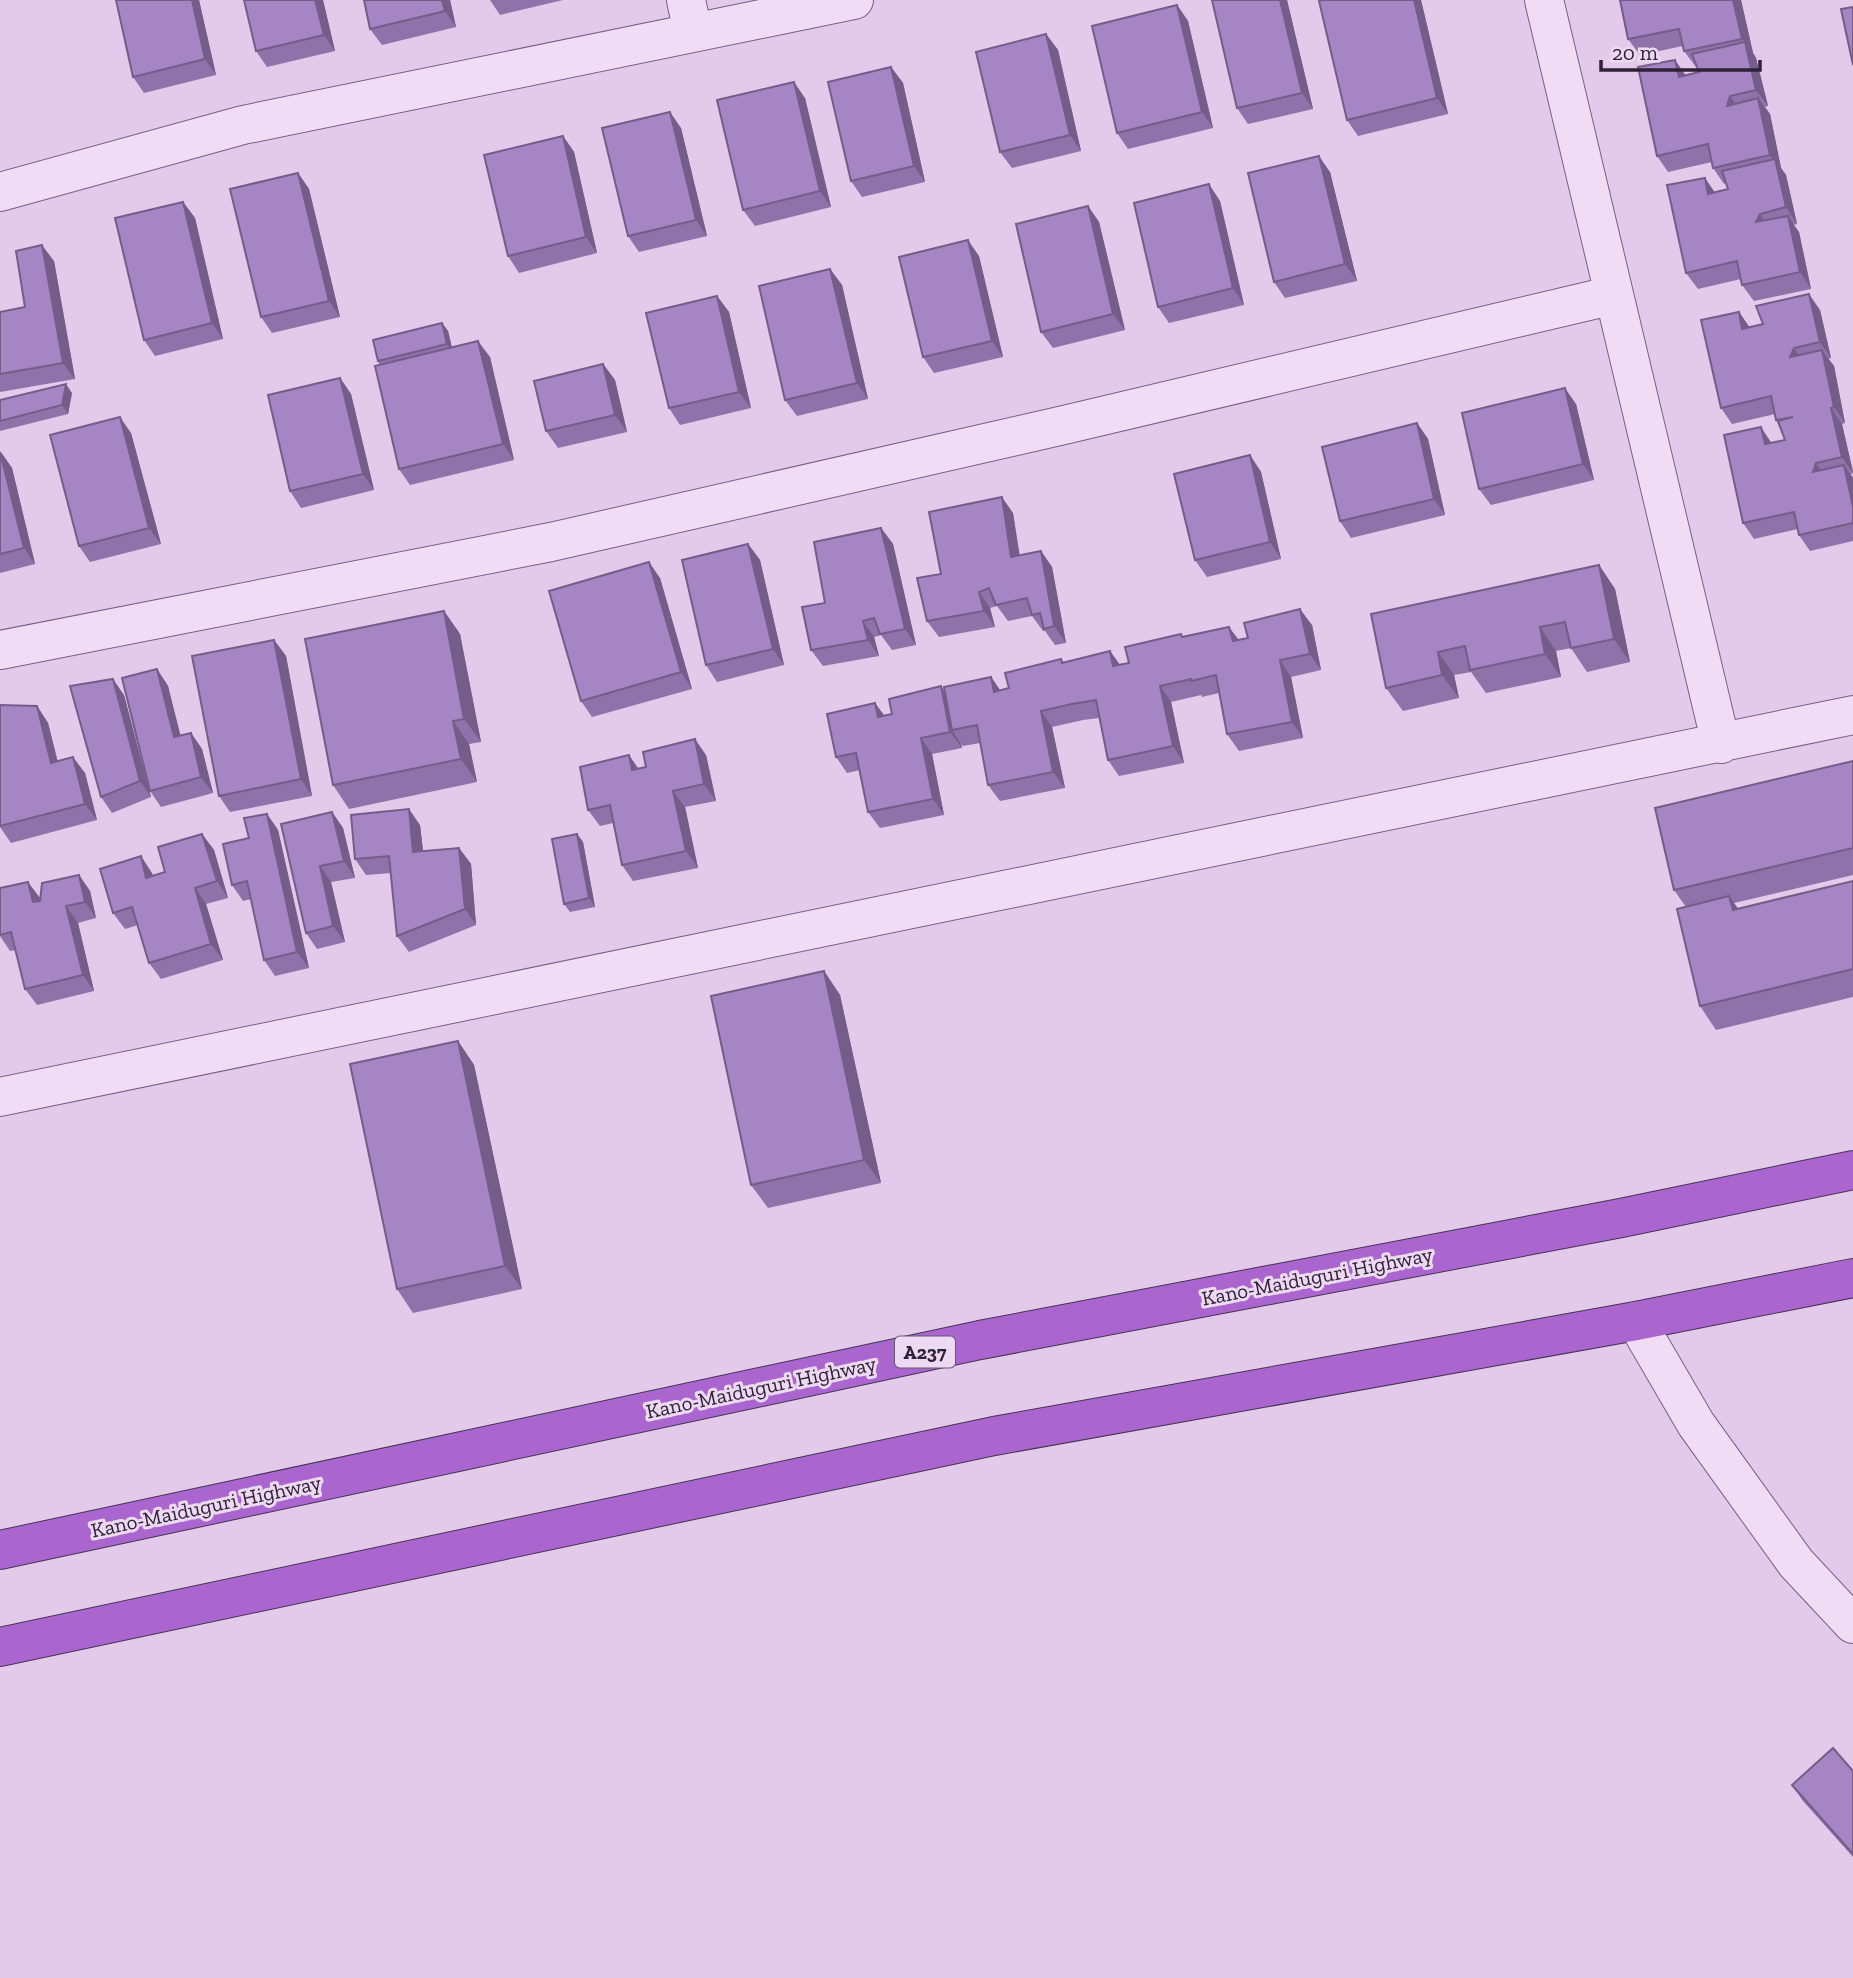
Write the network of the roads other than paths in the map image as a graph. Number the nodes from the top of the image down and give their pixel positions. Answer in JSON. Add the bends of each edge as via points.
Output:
{"nodes":[{"id":1,"x":854,"y":0,"type":"edge"},
{"id":2,"x":1544,"y":0,"type":"edge"},
{"id":3,"x":690,"y":16,"type":"edge"},
{"id":4,"x":0,"y":192,"type":"edge"},
{"id":5,"x":1614,"y":295,"type":"junction"},
{"id":6,"x":0,"y":650,"type":"edge"},
{"id":7,"x":1853,"y":715,"type":"edge"},
{"id":8,"x":1721,"y":744,"type":"junction"},
{"id":9,"x":0,"y":1097,"type":"edge"},
{"id":10,"x":1853,"y":1170,"type":"edge"},
{"id":11,"x":1853,"y":1278,"type":"edge"},
{"id":12,"x":1636,"y":1321,"type":"junction"},
{"id":13,"x":0,"y":1550,"type":"edge"},
{"id":14,"x":1853,"y":1624,"type":"edge"},
{"id":15,"x":0,"y":1647,"type":"edge"}],
"edges":[{"from":1,"to":3,"type":"street"},
{"from":2,"to":5,"type":"street"},
{"from":3,"to":4,"type":"street","via":[[243,125]]},
{"from":5,"to":6,"type":"street","via":[[551,542]]},
{"from":5,"to":8,"type":"street"},
{"from":7,"to":8,"type":"street"},
{"from":8,"to":9,"type":"street"},
{"from":10,"to":13,"type":"highway","name":"Kano-Maiduguri Highway","number":"A237","via":[[967,1343]]},
{"from":11,"to":12,"type":"highway"},
{"from":12,"to":14,"type":"street","via":[[1696,1424],[1796,1563]]},
{"from":12,"to":15,"type":"highway","via":[[994,1436]]}]}
